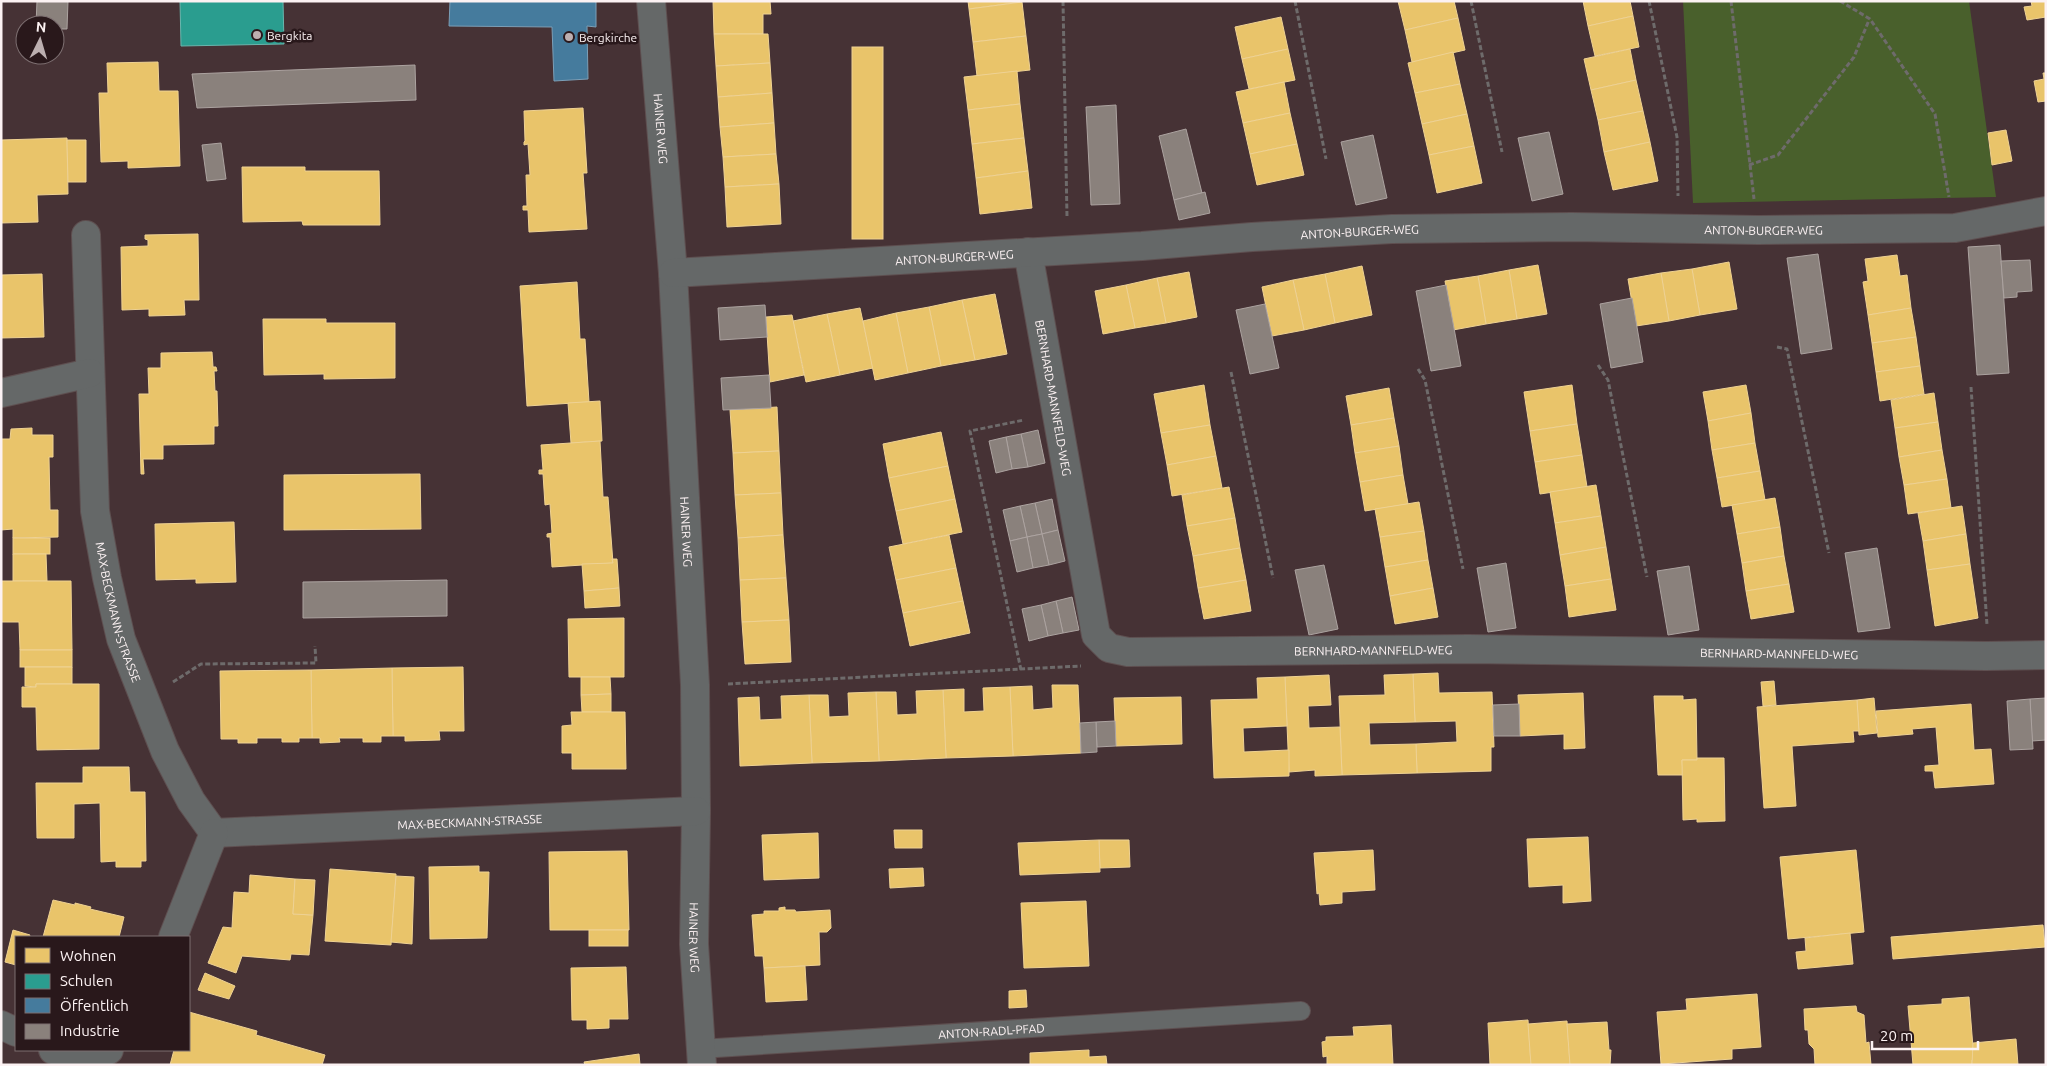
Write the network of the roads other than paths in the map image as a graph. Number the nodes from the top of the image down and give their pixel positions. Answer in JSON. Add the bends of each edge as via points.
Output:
{"nodes":[{"id":1,"x":651,"y":1,"type":"edge"},
{"id":2,"x":2046,"y":211,"type":"edge"},
{"id":3,"x":86,"y":235,"type":"dead end"},
{"id":4,"x":1028,"y":252,"type":"junction"},
{"id":5,"x":674,"y":273,"type":"junction"},
{"id":6,"x":90,"y":373,"type":"junction"},
{"id":7,"x":1,"y":393,"type":"edge"},
{"id":8,"x":2046,"y":655,"type":"edge"},
{"id":9,"x":696,"y":811,"type":"junction"},
{"id":10,"x":214,"y":833,"type":"junction"},
{"id":11,"x":173,"y":936,"type":"edge"},
{"id":12,"x":1293,"y":1012,"type":"dead end"},
{"id":13,"x":1,"y":1025,"type":"edge"},
{"id":14,"x":15,"y":1032,"type":"edge"},
{"id":15,"x":56,"y":1051,"type":"edge"},
{"id":16,"x":107,"y":1051,"type":"edge"},
{"id":17,"x":701,"y":1057,"type":"edge"}],
"edges":[{"from":1,"to":5,"type":"street","name":"HAINER WEG"},
{"from":2,"to":4,"type":"street","name":"ANTON-BURGER-WEG","via":[[1955,228],[1392,229]]},
{"from":3,"to":6,"type":"street","name":"MAX-BECKMANN-STRASSE"},
{"from":4,"to":5,"type":"street","name":"ANTON-BURGER-WEG"},
{"from":4,"to":8,"type":"street","name":"BERNHARD-MANNFELD-WEG","via":[[1096,635],[1109,648],[1128,652],[1468,649]]},
{"from":5,"to":9,"type":"street","name":"HAINER WEG","via":[[695,685]]},
{"from":6,"to":7,"type":"street"},
{"from":6,"to":10,"type":"street","name":"MAX-BECKMANN-STRASSE","via":[[95,511],[121,639],[165,751],[191,800]]},
{"from":9,"to":10,"type":"street","name":"MAX-BECKMANN-STRASSE"},
{"from":9,"to":17,"type":"street","name":"HAINER WEG","via":[[694,944]]},
{"from":10,"to":11,"type":"street"},
{"from":12,"to":17,"type":"lane","name":"ANTON-RADL-PFAD"},
{"from":13,"to":14,"type":"street"},
{"from":15,"to":16,"type":"street","via":[[74,1056]]}]}
